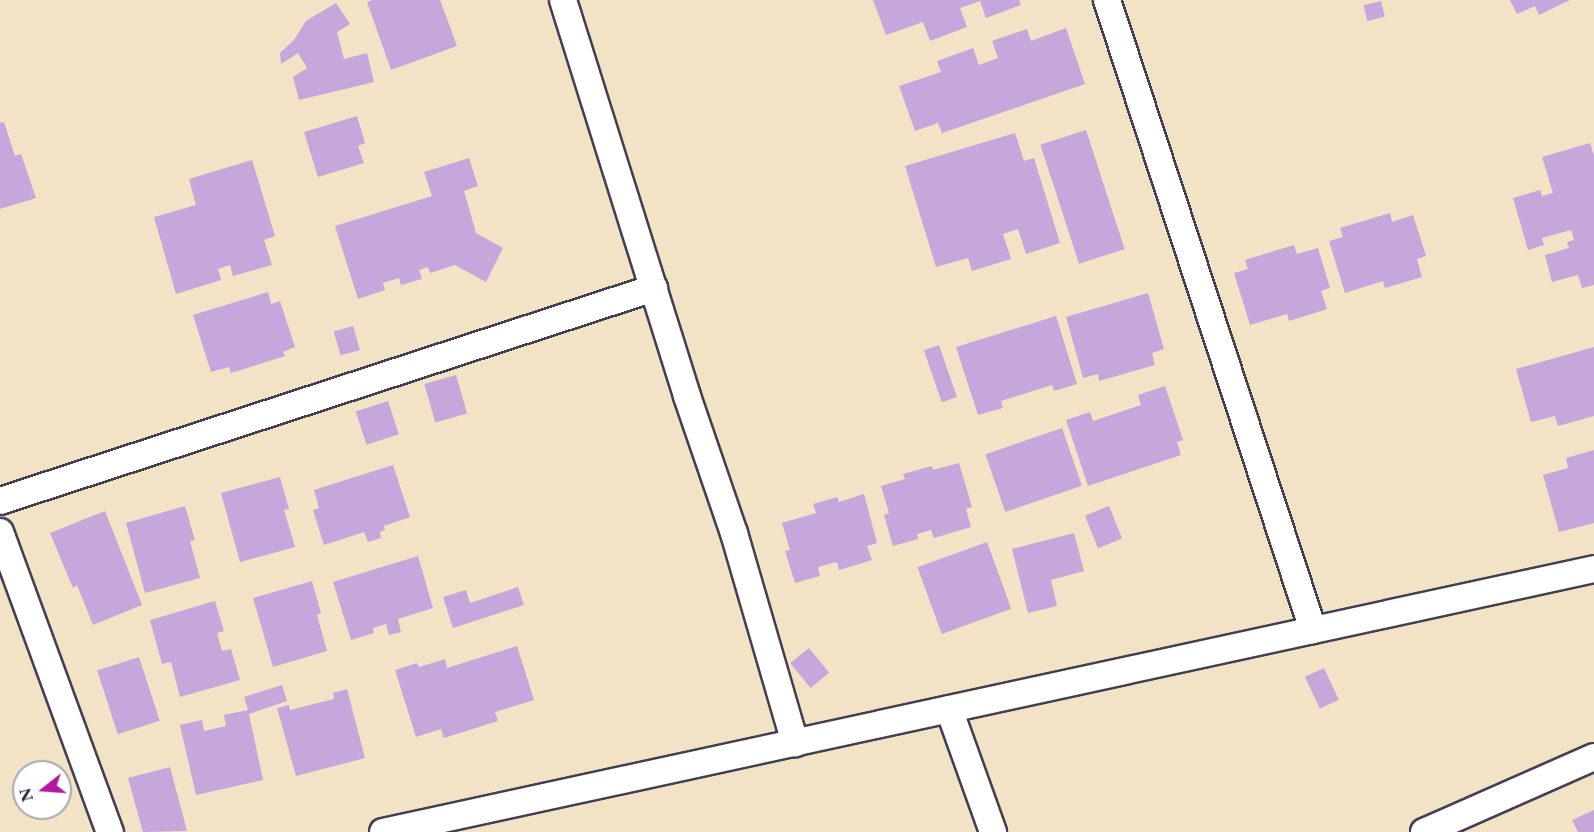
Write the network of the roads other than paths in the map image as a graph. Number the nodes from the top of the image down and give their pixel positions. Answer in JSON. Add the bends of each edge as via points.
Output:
{"nodes":[{"id":1,"x":562,"y":0,"type":"edge"},
{"id":2,"x":1107,"y":0,"type":"edge"},
{"id":3,"x":654,"y":288,"type":"junction"},
{"id":4,"x":0,"y":501,"type":"edge"},
{"id":5,"x":0,"y":532,"type":"edge"},
{"id":6,"x":1594,"y":569,"type":"edge"},
{"id":7,"x":1313,"y":630,"type":"junction"},
{"id":8,"x":949,"y":709,"type":"junction"},
{"id":9,"x":795,"y":743,"type":"junction"},
{"id":10,"x":1594,"y":757,"type":"edge"},
{"id":11,"x":454,"y":824,"type":"edge"},
{"id":12,"x":1430,"y":831,"type":"edge"},
{"id":13,"x":110,"y":832,"type":"edge"},
{"id":14,"x":383,"y":832,"type":"edge"},
{"id":15,"x":993,"y":832,"type":"edge"}],
"edges":[{"from":1,"to":3,"type":"street"},
{"from":2,"to":7,"type":"street"},
{"from":3,"to":4,"type":"street"},
{"from":3,"to":9,"type":"street","via":[[734,533]]},
{"from":5,"to":13,"type":"street"},
{"from":6,"to":7,"type":"street"},
{"from":7,"to":8,"type":"street"},
{"from":8,"to":9,"type":"street"},
{"from":8,"to":15,"type":"street"},
{"from":9,"to":11,"type":"street"},
{"from":10,"to":12,"type":"street"},
{"from":11,"to":14,"type":"street"}]}
